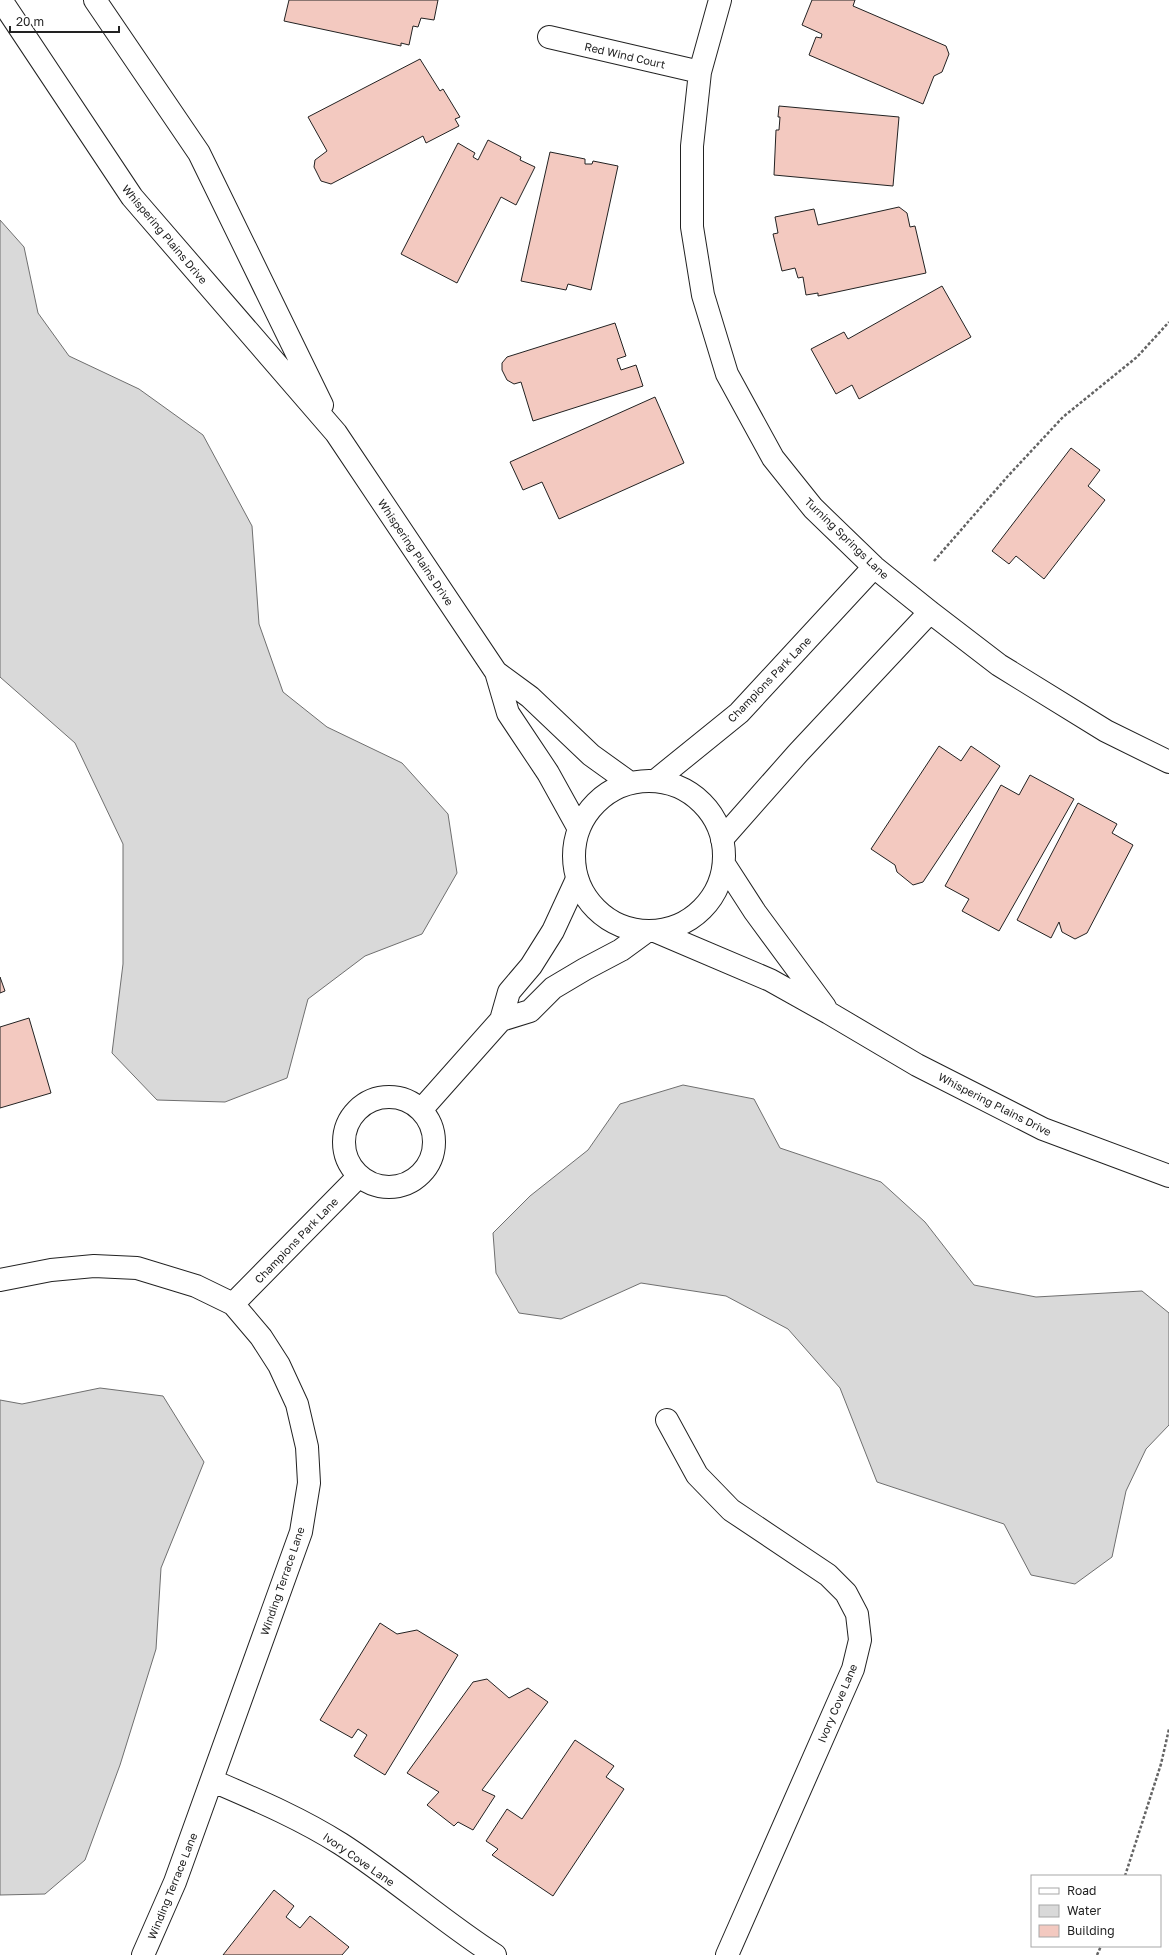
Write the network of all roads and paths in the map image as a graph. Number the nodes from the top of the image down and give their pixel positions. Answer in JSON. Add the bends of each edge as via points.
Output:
{"nodes":[{"id":1,"x":1,"y":0,"type":"edge"},
{"id":2,"x":95,"y":0,"type":"edge"},
{"id":3,"x":720,"y":0,"type":"edge"},
{"id":4,"x":549,"y":37,"type":"dead end"},
{"id":5,"x":700,"y":72,"type":"junction"},
{"id":6,"x":1169,"y":322,"type":"edge"},
{"id":7,"x":336,"y":433,"type":"junction"},
{"id":8,"x":934,"y":561,"type":"dead end"},
{"id":9,"x":874,"y":566,"type":"junction"},
{"id":10,"x":930,"y":612,"type":"junction"},
{"id":11,"x":496,"y":672,"type":"junction"},
{"id":12,"x":1169,"y":762,"type":"edge"},
{"id":13,"x":655,"y":781,"type":"junction"},
{"id":14,"x":630,"y":783,"type":"junction"},
{"id":15,"x":578,"y":829,"type":"junction"},
{"id":16,"x":722,"y":839,"type":"junction"},
{"id":17,"x":724,"y":864,"type":"junction"},
{"id":18,"x":577,"y":879,"type":"junction"},
{"id":19,"x":652,"y":931,"type":"junction"},
{"id":20,"x":829,"y":1013,"type":"junction"},
{"id":21,"x":501,"y":1020,"type":"junction"},
{"id":22,"x":421,"y":1110,"type":"junction"},
{"id":23,"x":359,"y":1176,"type":"junction"},
{"id":24,"x":1169,"y":1176,"type":"edge"},
{"id":25,"x":0,"y":1280,"type":"edge"},
{"id":26,"x":233,"y":1304,"type":"junction"},
{"id":27,"x":667,"y":1420,"type":"dead end"},
{"id":28,"x":1169,"y":1729,"type":"edge"},
{"id":29,"x":213,"y":1781,"type":"junction"},
{"id":30,"x":1125,"y":1875,"type":"edge"},
{"id":31,"x":143,"y":1955,"type":"edge"},
{"id":32,"x":496,"y":1955,"type":"edge"},
{"id":33,"x":727,"y":1955,"type":"edge"}],
"edges":[{"from":1,"to":7,"type":"street","name":"Whispering Plains Drive","via":[[132,198]]},
{"from":2,"to":7,"type":"street","name":"Whispering Plains Drive","via":[[199,153]]},
{"from":3,"to":5,"type":"street","name":"Turning Springs Lane"},
{"from":4,"to":5,"type":"street","name":"Red Wind Court"},
{"from":5,"to":9,"type":"street","name":"Turning Springs Lane","via":[[692,146],[692,226],[703,295],[727,374],[774,458],[813,508]]},
{"from":6,"to":8,"type":"path","via":[[1137,357],[1063,417]]},
{"from":7,"to":11,"type":"street","name":"Whispering Plains Drive"},
{"from":9,"to":10,"type":"street","name":"Turning Springs Lane"},
{"from":9,"to":13,"type":"street","name":"Champions Park Lane","via":[[739,713]]},
{"from":10,"to":12,"type":"street","name":"Turning Springs Lane","via":[[999,665],[1106,731]]},
{"from":10,"to":16,"type":"street"},
{"from":11,"to":14,"type":"street","name":"Whispering Plains Drive","via":[[530,697],[591,755]]},
{"from":11,"to":15,"type":"street","name":"Whispering Plains Drive","via":[[508,713],[548,773]]},
{"from":13,"to":14,"type":"street"},
{"from":13,"to":16,"type":"street","via":[[677,787],[698,799],[713,817]]},
{"from":14,"to":15,"type":"street","via":[[609,793],[591,808]]},
{"from":15,"to":18,"type":"street","via":[[574,852]]},
{"from":16,"to":17,"type":"street"},
{"from":17,"to":19,"type":"street","via":[[718,887],[703,908],[682,924]]},
{"from":17,"to":20,"type":"street","name":"Whispering Plains Drive","via":[[755,912]]},
{"from":18,"to":19,"type":"street","via":[[589,902],[607,920],[631,930]]},
{"from":18,"to":21,"type":"street","via":[[531,966],[509,992]]},
{"from":19,"to":20,"type":"street","name":"Whispering Plains Drive","via":[[770,980]]},
{"from":19,"to":21,"type":"street","via":[[553,988],[530,1011]]},
{"from":20,"to":24,"type":"street","name":"Whispering Plains Drive","via":[[917,1065],[1043,1129]]},
{"from":21,"to":22,"type":"street"},
{"from":22,"to":23,"type":"street","via":[[430,1123],[433,1139],[427,1165],[418,1176],[406,1184],[393,1187],[366,1182]]},
{"from":22,"to":23,"type":"street","via":[[408,1101],[393,1097],[377,1098],[363,1104],[352,1116],[345,1130],[344,1146],[347,1161]]},
{"from":23,"to":26,"type":"street","name":"Champions Park Lane"},
{"from":25,"to":26,"type":"street","name":"Winding Terrace Lane","via":[[51,1270],[94,1266],[137,1268],[196,1286]]},
{"from":26,"to":29,"type":"street","name":"Winding Terrace Lane","via":[[265,1342],[297,1404],[307,1447],[309,1483],[301,1532]]},
{"from":27,"to":33,"type":"street","name":"Ivory Cove Lane","via":[[697,1475],[731,1510],[828,1575],[846,1593],[857,1614],[860,1640],[853,1668]]},
{"from":28,"to":30,"type":"path","via":[[1161,1764]]},
{"from":29,"to":31,"type":"street","name":"Winding Terrace Lane","via":[[175,1882]]},
{"from":29,"to":32,"type":"street","name":"Ivory Cove Lane","via":[[291,1815],[341,1844],[470,1939]]}]}
